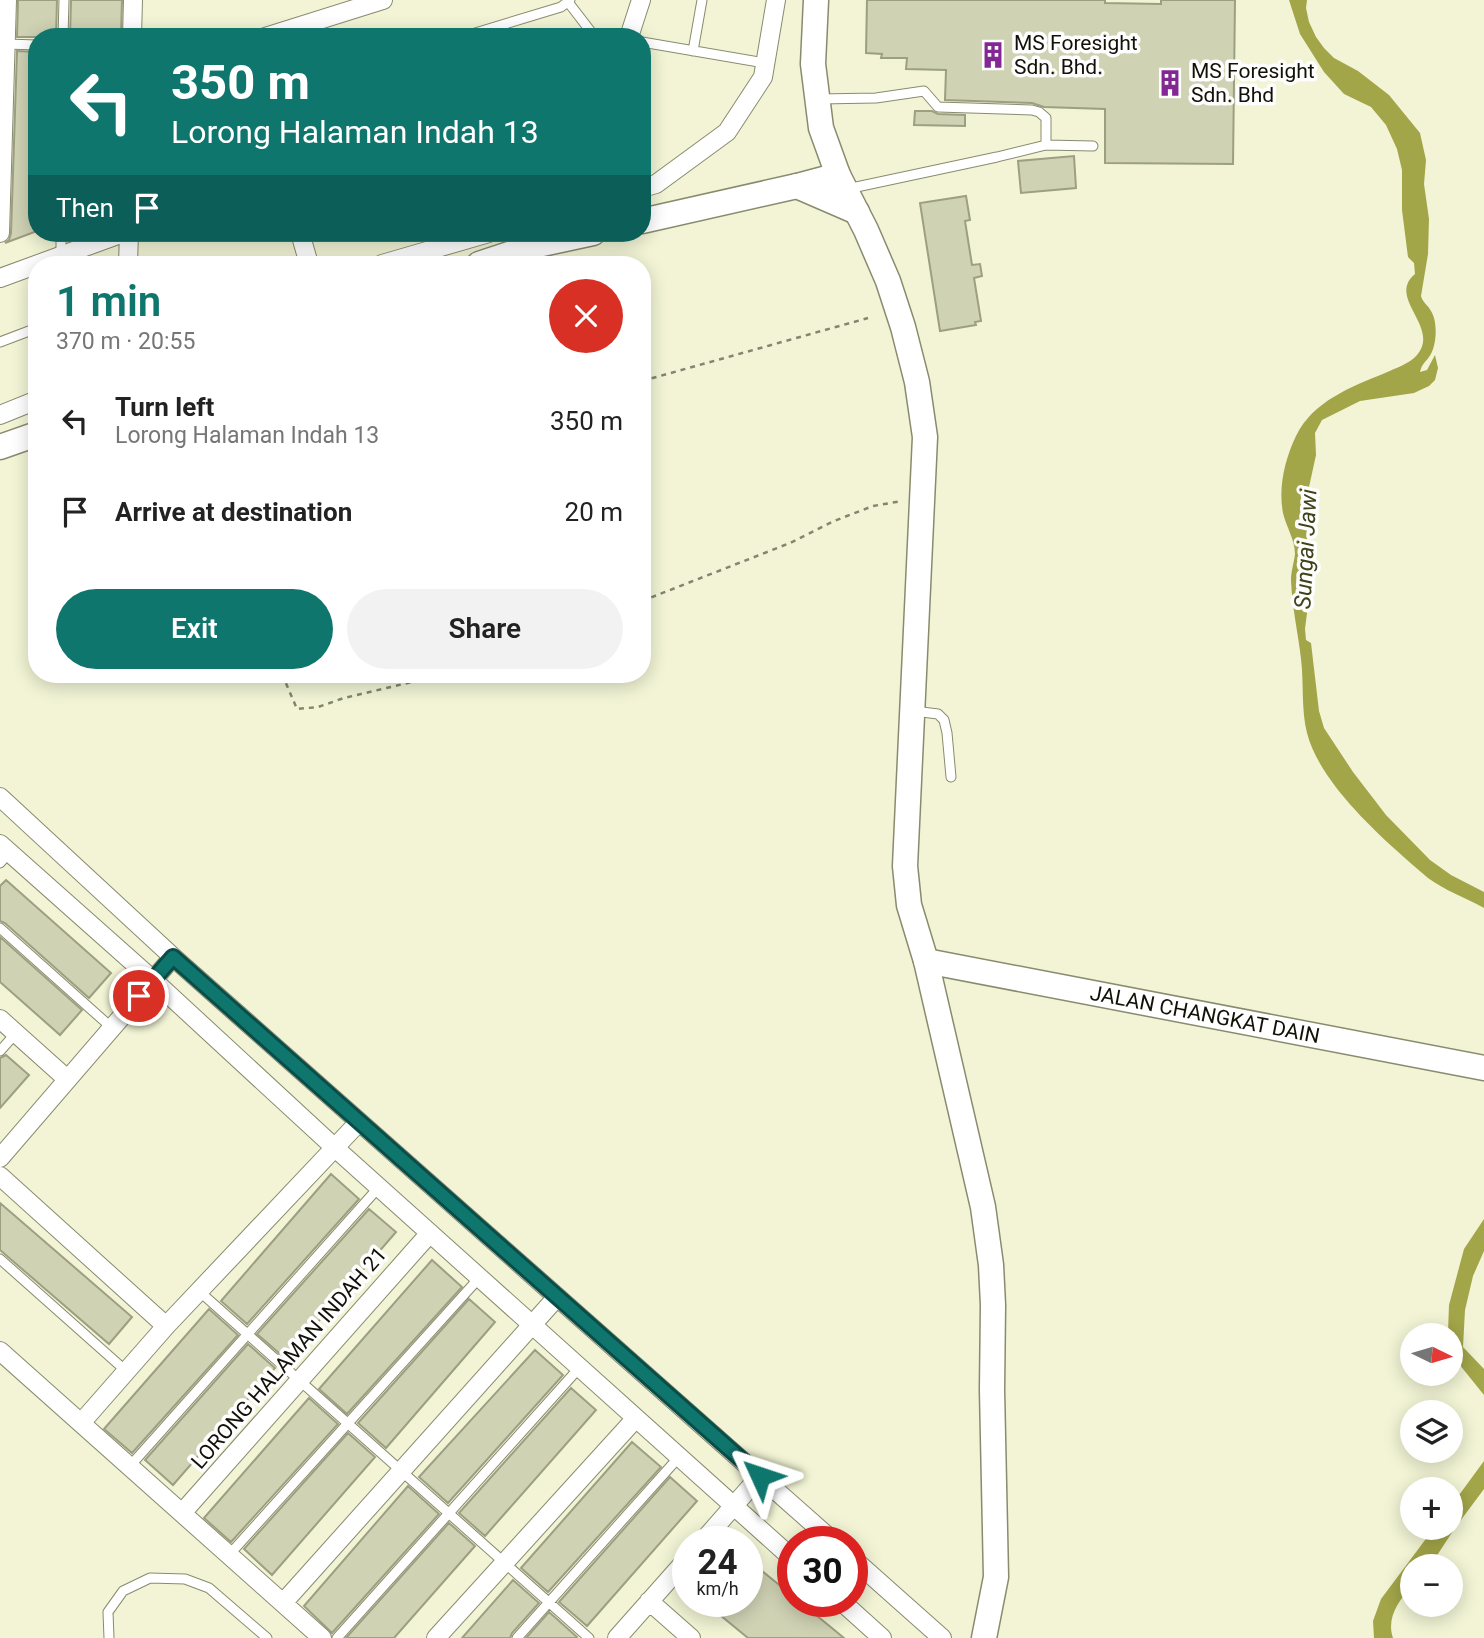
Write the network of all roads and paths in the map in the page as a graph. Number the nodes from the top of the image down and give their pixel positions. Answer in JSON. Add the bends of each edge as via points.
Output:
{"nodes":[{"id":1,"x":7,"y":0,"type":"edge"},
{"id":2,"x":64,"y":0,"type":"edge"},
{"id":3,"x":133,"y":0,"type":"edge"},
{"id":4,"x":383,"y":0,"type":"edge"},
{"id":5,"x":641,"y":0,"type":"edge"},
{"id":6,"x":702,"y":0,"type":"edge"},
{"id":7,"x":776,"y":0,"type":"edge"},
{"id":8,"x":816,"y":0,"type":"edge"},
{"id":9,"x":569,"y":1,"type":"edge"},
{"id":10,"x":63,"y":28,"type":"edge"},
{"id":11,"x":132,"y":28,"type":"edge"},
{"id":12,"x":294,"y":28,"type":"edge"},
{"id":13,"x":492,"y":28,"type":"edge"},
{"id":14,"x":588,"y":28,"type":"edge"},
{"id":15,"x":632,"y":28,"type":"edge"},
{"id":16,"x":6,"y":44,"type":"junction"},
{"id":17,"x":651,"y":44,"type":"edge"},
{"id":18,"x":28,"y":45,"type":"edge"},
{"id":19,"x":693,"y":51,"type":"junction"},
{"id":20,"x":765,"y":63,"type":"junction"},
{"id":21,"x":817,"y":99,"type":"junction"},
{"id":22,"x":1046,"y":145,"type":"junction"},
{"id":23,"x":1093,"y":146,"type":"dead end"},
{"id":24,"x":841,"y":182,"type":"junction"},
{"id":25,"x":651,"y":184,"type":"edge"},
{"id":26,"x":797,"y":186,"type":"junction"},
{"id":27,"x":857,"y":212,"type":"junction"},
{"id":28,"x":651,"y":220,"type":"edge"},
{"id":29,"x":0,"y":233,"type":"edge"},
{"id":30,"x":61,"y":242,"type":"edge"},
{"id":31,"x":98,"y":242,"type":"edge"},
{"id":32,"x":458,"y":242,"type":"edge"},
{"id":33,"x":551,"y":242,"type":"edge"},
{"id":34,"x":61,"y":255,"type":"joint"},
{"id":35,"x":410,"y":256,"type":"edge"},
{"id":36,"x":504,"y":256,"type":"edge"},
{"id":37,"x":28,"y":267,"type":"edge"},
{"id":38,"x":0,"y":278,"type":"edge"},
{"id":39,"x":868,"y":318,"type":"dead end"},
{"id":40,"x":28,"y":331,"type":"edge"},
{"id":41,"x":0,"y":342,"type":"edge"},
{"id":42,"x":651,"y":378,"type":"edge"},
{"id":43,"x":28,"y":404,"type":"edge"},
{"id":44,"x":0,"y":415,"type":"edge"},
{"id":45,"x":28,"y":437,"type":"edge"},
{"id":46,"x":0,"y":447,"type":"edge"},
{"id":47,"x":923,"y":498,"type":"junction"},
{"id":48,"x":651,"y":597,"type":"edge"},
{"id":49,"x":286,"y":683,"type":"edge"},
{"id":50,"x":407,"y":683,"type":"edge"},
{"id":51,"x":912,"y":711,"type":"junction"},
{"id":52,"x":951,"y":777,"type":"dead end"},
{"id":53,"x":0,"y":797,"type":"edge"},
{"id":54,"x":3,"y":853,"type":"edge"},
{"id":55,"x":0,"y":928,"type":"edge"},
{"id":56,"x":173,"y":957,"type":"junction"},
{"id":57,"x":926,"y":961,"type":"junction"},
{"id":58,"x":153,"y":979,"type":"junction"},
{"id":59,"x":0,"y":1019,"type":"edge"},
{"id":60,"x":112,"y":1028,"type":"junction"},
{"id":61,"x":16,"y":1033,"type":"junction"},
{"id":62,"x":0,"y":1051,"type":"edge"},
{"id":63,"x":1484,"y":1068,"type":"edge"},
{"id":64,"x":67,"y":1079,"type":"junction"},
{"id":65,"x":359,"y":1122,"type":"junction"},
{"id":66,"x":334,"y":1147,"type":"junction"},
{"id":67,"x":0,"y":1157,"type":"edge"},
{"id":68,"x":0,"y":1176,"type":"edge"},
{"id":69,"x":379,"y":1187,"type":"junction"},
{"id":70,"x":430,"y":1233,"type":"junction"},
{"id":71,"x":0,"y":1259,"type":"edge"},
{"id":72,"x":480,"y":1277,"type":"junction"},
{"id":73,"x":199,"y":1291,"type":"junction"},
{"id":74,"x":557,"y":1297,"type":"junction"},
{"id":75,"x":532,"y":1324,"type":"junction"},
{"id":76,"x":166,"y":1326,"type":"junction"},
{"id":77,"x":248,"y":1334,"type":"junction"},
{"id":78,"x":0,"y":1351,"type":"edge"},
{"id":79,"x":580,"y":1367,"type":"junction"},
{"id":80,"x":126,"y":1371,"type":"junction"},
{"id":81,"x":299,"y":1380,"type":"junction"},
{"id":82,"x":636,"y":1418,"type":"junction"},
{"id":83,"x":81,"y":1423,"type":"junction"},
{"id":84,"x":348,"y":1423,"type":"junction"},
{"id":85,"x":679,"y":1457,"type":"junction"},
{"id":86,"x":130,"y":1466,"type":"junction"},
{"id":87,"x":401,"y":1471,"type":"junction"},
{"id":88,"x":760,"y":1476,"type":"junction"},
{"id":89,"x":733,"y":1506,"type":"junction"},
{"id":90,"x":182,"y":1513,"type":"junction"},
{"id":91,"x":449,"y":1513,"type":"junction"},
{"id":92,"x":716,"y":1526,"type":"edge"},
{"id":93,"x":816,"y":1526,"type":"edge"},
{"id":94,"x":777,"y":1545,"type":"edge"},
{"id":95,"x":229,"y":1555,"type":"junction"},
{"id":96,"x":504,"y":1563,"type":"junction"},
{"id":97,"x":868,"y":1572,"type":"edge"},
{"id":98,"x":672,"y":1576,"type":"edge"},
{"id":99,"x":649,"y":1601,"type":"junction"},
{"id":100,"x":549,"y":1602,"type":"junction"},
{"id":101,"x":283,"y":1603,"type":"junction"},
{"id":102,"x":859,"y":1617,"type":"edge"},
{"id":103,"x":109,"y":1638,"type":"edge"},
{"id":104,"x":267,"y":1638,"type":"edge"},
{"id":105,"x":322,"y":1638,"type":"edge"},
{"id":106,"x":337,"y":1638,"type":"edge"},
{"id":107,"x":436,"y":1638,"type":"edge"},
{"id":108,"x":517,"y":1638,"type":"edge"},
{"id":109,"x":589,"y":1638,"type":"edge"},
{"id":110,"x":617,"y":1638,"type":"edge"},
{"id":111,"x":691,"y":1638,"type":"edge"},
{"id":112,"x":882,"y":1638,"type":"edge"},
{"id":113,"x":942,"y":1638,"type":"edge"},
{"id":114,"x":984,"y":1638,"type":"edge"}],
"edges":[{"from":1,"to":16,"type":"street"},
{"from":2,"to":10,"type":"lane"},
{"from":3,"to":11,"type":"street"},
{"from":4,"to":12,"type":"street"},
{"from":5,"to":15,"type":"street"},
{"from":6,"to":19,"type":"lane"},
{"from":7,"to":20,"type":"street"},
{"from":8,"to":21,"type":"main road","via":[[813,64]]},
{"from":9,"to":13,"type":"lane"},
{"from":9,"to":14,"type":"lane"},
{"from":16,"to":18,"type":"lane"},
{"from":16,"to":29,"type":"street"},
{"from":17,"to":19,"type":"lane"},
{"from":19,"to":20,"type":"lane"},
{"from":20,"to":25,"type":"street","via":[[763,77],[727,132]]},
{"from":21,"to":22,"type":"lane","via":[[924,91],[938,107],[1032,110],[1046,118]]},
{"from":21,"to":24,"type":"main road","via":[[821,128]]},
{"from":22,"to":23,"type":"lane"},
{"from":22,"to":24,"type":"lane"},
{"from":24,"to":26,"type":"main road"},
{"from":24,"to":27,"type":"main road"},
{"from":26,"to":27,"type":"main road"},
{"from":26,"to":28,"type":"main road"},
{"from":27,"to":47,"type":"main road","via":[[888,281],[917,382],[925,437]]},
{"from":30,"to":34,"type":"lane"},
{"from":31,"to":34,"type":"street"},
{"from":32,"to":35,"type":"street"},
{"from":33,"to":36,"type":"main road"},
{"from":37,"to":38,"type":"street"},
{"from":39,"to":42,"type":"path"},
{"from":40,"to":41,"type":"lane"},
{"from":43,"to":44,"type":"street"},
{"from":45,"to":46,"type":"main road"},
{"from":47,"to":48,"type":"path","via":[[873,506]]},
{"from":47,"to":51,"type":"main road"},
{"from":49,"to":50,"type":"path","via":[[298,709]]},
{"from":51,"to":52,"type":"lane","via":[[938,714],[944,720]]},
{"from":51,"to":57,"type":"main road","via":[[905,866],[909,905]]},
{"from":53,"to":56,"type":"street"},
{"from":54,"to":58,"type":"street"},
{"from":55,"to":60,"type":"lane"},
{"from":56,"to":58,"type":"street"},
{"from":56,"to":65,"type":"street"},
{"from":57,"to":63,"type":"main road","name":"JALAN CHANGKAT DAIN"},
{"from":57,"to":114,"type":"main road","via":[[983,1207],[991,1265],[996,1577]]},
{"from":58,"to":60,"type":"street"},
{"from":58,"to":66,"type":"street"},
{"from":59,"to":61,"type":"street"},
{"from":60,"to":64,"type":"street"},
{"from":61,"to":62,"type":"lane"},
{"from":61,"to":64,"type":"street"},
{"from":64,"to":67,"type":"street"},
{"from":65,"to":66,"type":"street"},
{"from":65,"to":74,"type":"street"},
{"from":66,"to":69,"type":"street"},
{"from":66,"to":73,"type":"street"},
{"from":68,"to":76,"type":"street"},
{"from":69,"to":70,"type":"street"},
{"from":69,"to":77,"type":"lane"},
{"from":70,"to":72,"type":"street"},
{"from":70,"to":81,"type":"street","name":"LORONG HALAMAN INDAH 21"},
{"from":71,"to":80,"type":"lane"},
{"from":72,"to":75,"type":"street"},
{"from":72,"to":84,"type":"lane"},
{"from":73,"to":76,"type":"street"},
{"from":73,"to":77,"type":"lane"},
{"from":74,"to":75,"type":"street"},
{"from":74,"to":88,"type":"street"},
{"from":75,"to":79,"type":"street"},
{"from":75,"to":87,"type":"street"},
{"from":76,"to":80,"type":"street"},
{"from":77,"to":81,"type":"lane"},
{"from":77,"to":86,"type":"lane"},
{"from":78,"to":83,"type":"street"},
{"from":79,"to":82,"type":"street"},
{"from":79,"to":91,"type":"lane"},
{"from":80,"to":83,"type":"street"},
{"from":81,"to":84,"type":"lane"},
{"from":81,"to":90,"type":"street","name":"LORONG HALAMAN INDAH 21"},
{"from":82,"to":85,"type":"street"},
{"from":82,"to":96,"type":"street"},
{"from":83,"to":86,"type":"street"},
{"from":84,"to":87,"type":"lane"},
{"from":84,"to":95,"type":"lane"},
{"from":85,"to":89,"type":"street"},
{"from":85,"to":100,"type":"lane"},
{"from":86,"to":90,"type":"street"},
{"from":87,"to":91,"type":"lane"},
{"from":87,"to":101,"type":"street"},
{"from":88,"to":89,"type":"street"},
{"from":88,"to":93,"type":"street"},
{"from":89,"to":92,"type":"street"},
{"from":89,"to":94,"type":"street"},
{"from":90,"to":95,"type":"street"},
{"from":91,"to":96,"type":"lane"},
{"from":91,"to":106,"type":"lane"},
{"from":95,"to":101,"type":"street"},
{"from":96,"to":100,"type":"lane"},
{"from":96,"to":107,"type":"street"},
{"from":97,"to":113,"type":"street"},
{"from":98,"to":99,"type":"street"},
{"from":99,"to":110,"type":"street"},
{"from":99,"to":111,"type":"street"},
{"from":100,"to":108,"type":"lane"},
{"from":100,"to":109,"type":"lane"},
{"from":101,"to":105,"type":"street"},
{"from":102,"to":112,"type":"street"},
{"from":103,"to":104,"type":"lane","via":[[108,1612],[123,1591],[150,1578],[185,1579],[209,1588]]}]}
